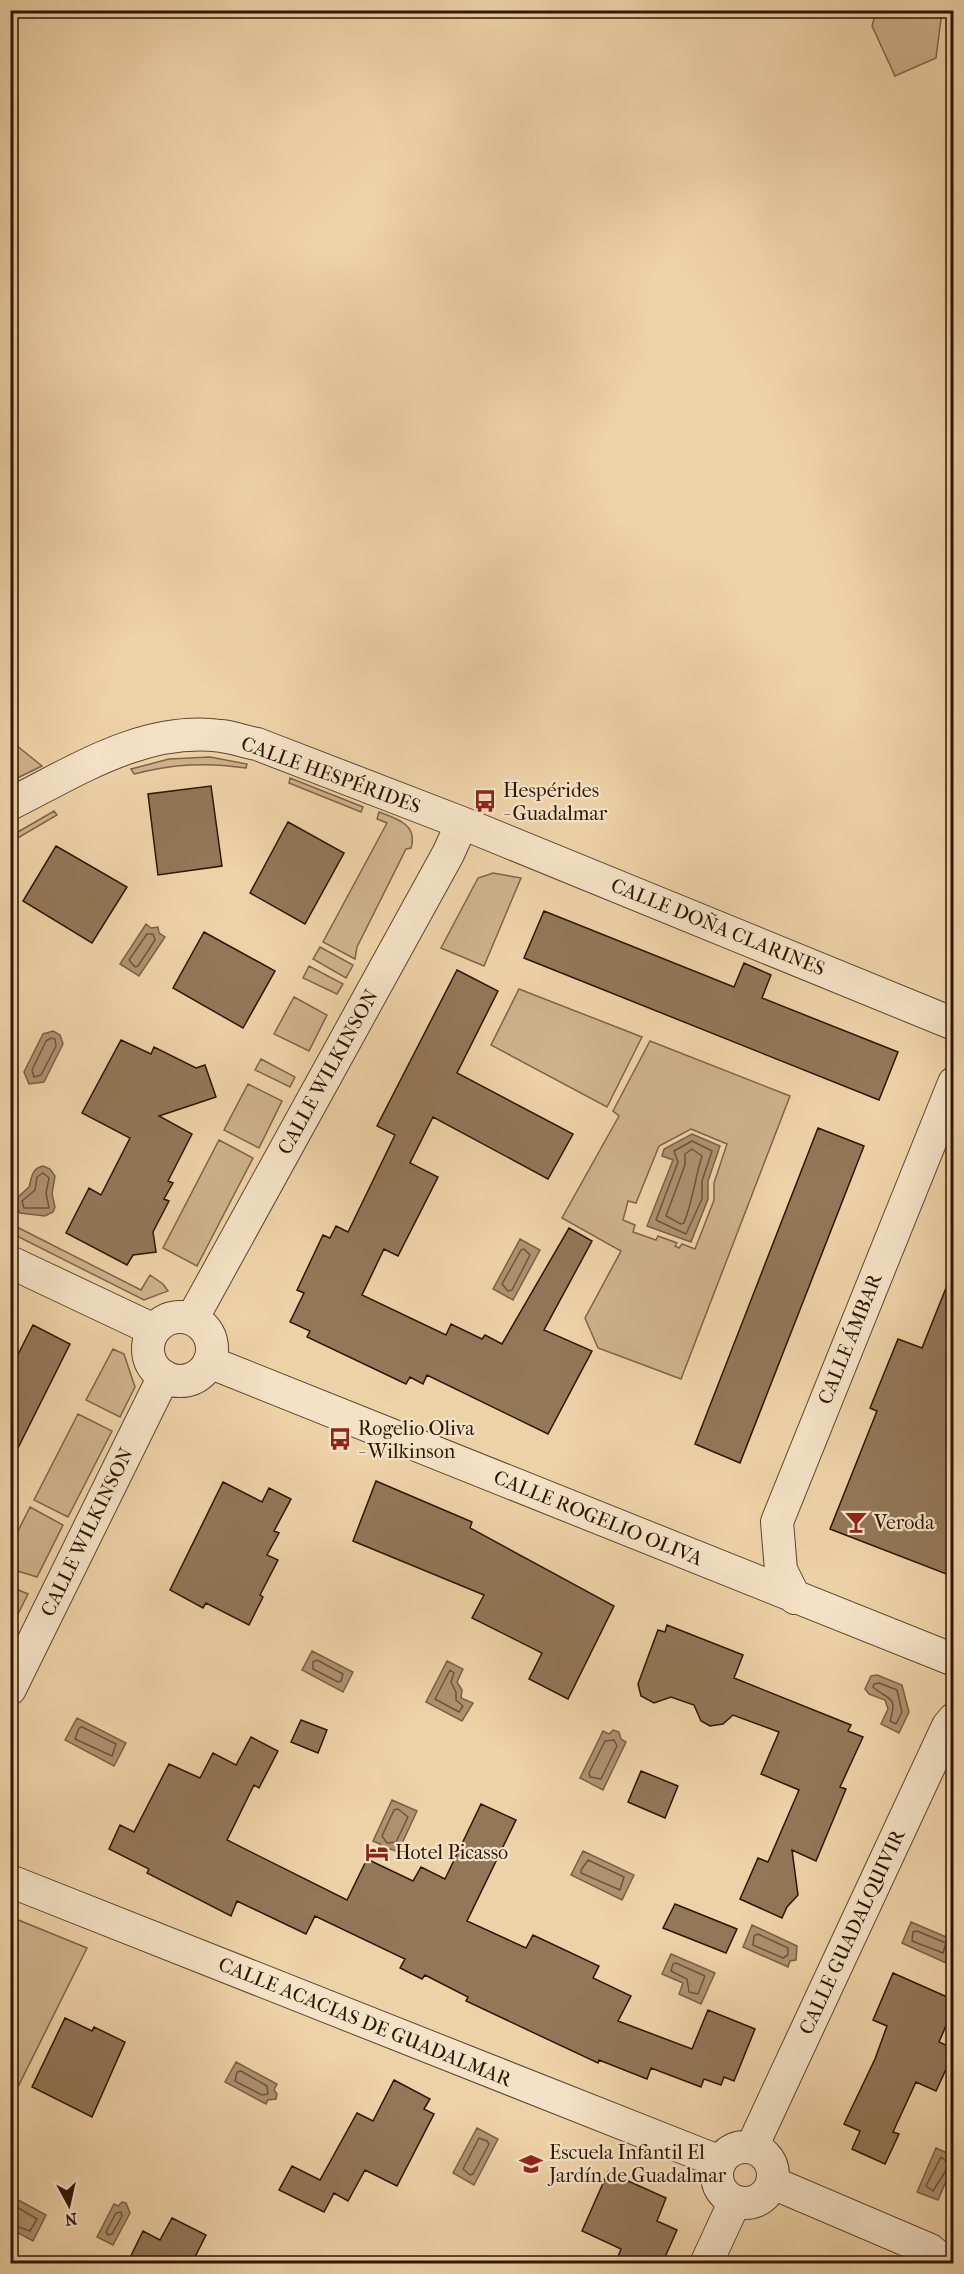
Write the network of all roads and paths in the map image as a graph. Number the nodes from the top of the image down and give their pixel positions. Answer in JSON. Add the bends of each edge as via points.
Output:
{"nodes":[{"id":1,"x":10,"y":804,"type":"edge"},
{"id":2,"x":472,"y":828,"type":"junction"},
{"id":3,"x":954,"y":1024,"type":"edge"},
{"id":4,"x":954,"y":1083,"type":"edge"},
{"id":5,"x":10,"y":1262,"type":"edge"},
{"id":6,"x":192,"y":1319,"type":"junction"},
{"id":7,"x":154,"y":1330,"type":"junction"},
{"id":8,"x":209,"y":1362,"type":"junction"},
{"id":9,"x":164,"y":1376,"type":"junction"},
{"id":10,"x":795,"y":1598,"type":"junction"},
{"id":11,"x":954,"y":1660,"type":"edge"},
{"id":12,"x":10,"y":1689,"type":"edge"},
{"id":13,"x":954,"y":1719,"type":"edge"},
{"id":14,"x":10,"y":1881,"type":"edge"},
{"id":15,"x":752,"y":2147,"type":"junction"},
{"id":16,"x":720,"y":2162,"type":"junction"},
{"id":17,"x":773,"y":2183,"type":"junction"},
{"id":18,"x":735,"y":2201,"type":"junction"},
{"id":19,"x":706,"y":2264,"type":"edge"},
{"id":20,"x":947,"y":2264,"type":"edge"}],
"edges":[{"from":1,"to":2,"type":"street","name":"CALLE HESPÉRIDES","via":[[109,754],[143,742],[190,735],[222,736],[257,744]]},
{"from":2,"to":3,"type":"street","name":"CALLE DOÑA CLARINES"},
{"from":2,"to":6,"type":"street","name":"CALLE WILKINSON","via":[[443,864]]},
{"from":4,"to":10,"type":"street","name":"CALLE ÁMBAR","via":[[777,1522],[781,1570]]},
{"from":5,"to":7,"type":"street"},
{"from":6,"to":7,"type":"street","via":[[171,1318]]},
{"from":6,"to":8,"type":"street","via":[[201,1324],[212,1342]]},
{"from":7,"to":9,"type":"street","via":[[150,1360]]},
{"from":8,"to":9,"type":"street","via":[[194,1377],[174,1380]]},
{"from":8,"to":10,"type":"street","name":"CALLE ROGELIO OLIVA"},
{"from":9,"to":12,"type":"street","name":"CALLE WILKINSON"},
{"from":10,"to":11,"type":"street","name":"CALLE ROGELIO OLIVA"},
{"from":13,"to":15,"type":"street","name":"CALLE GUADALQUIVIR"},
{"from":14,"to":16,"type":"street","name":"CALLE ACACIAS DE GUADALMAR"},
{"from":15,"to":16,"type":"street","via":[[733,2149]]},
{"from":15,"to":17,"type":"street","via":[[772,2164]]},
{"from":16,"to":18,"type":"street","via":[[717,2180],[721,2190]]},
{"from":17,"to":18,"type":"street","via":[[762,2198]]},
{"from":17,"to":20,"type":"street","via":[[930,2250]]},
{"from":18,"to":19,"type":"street"}]}
